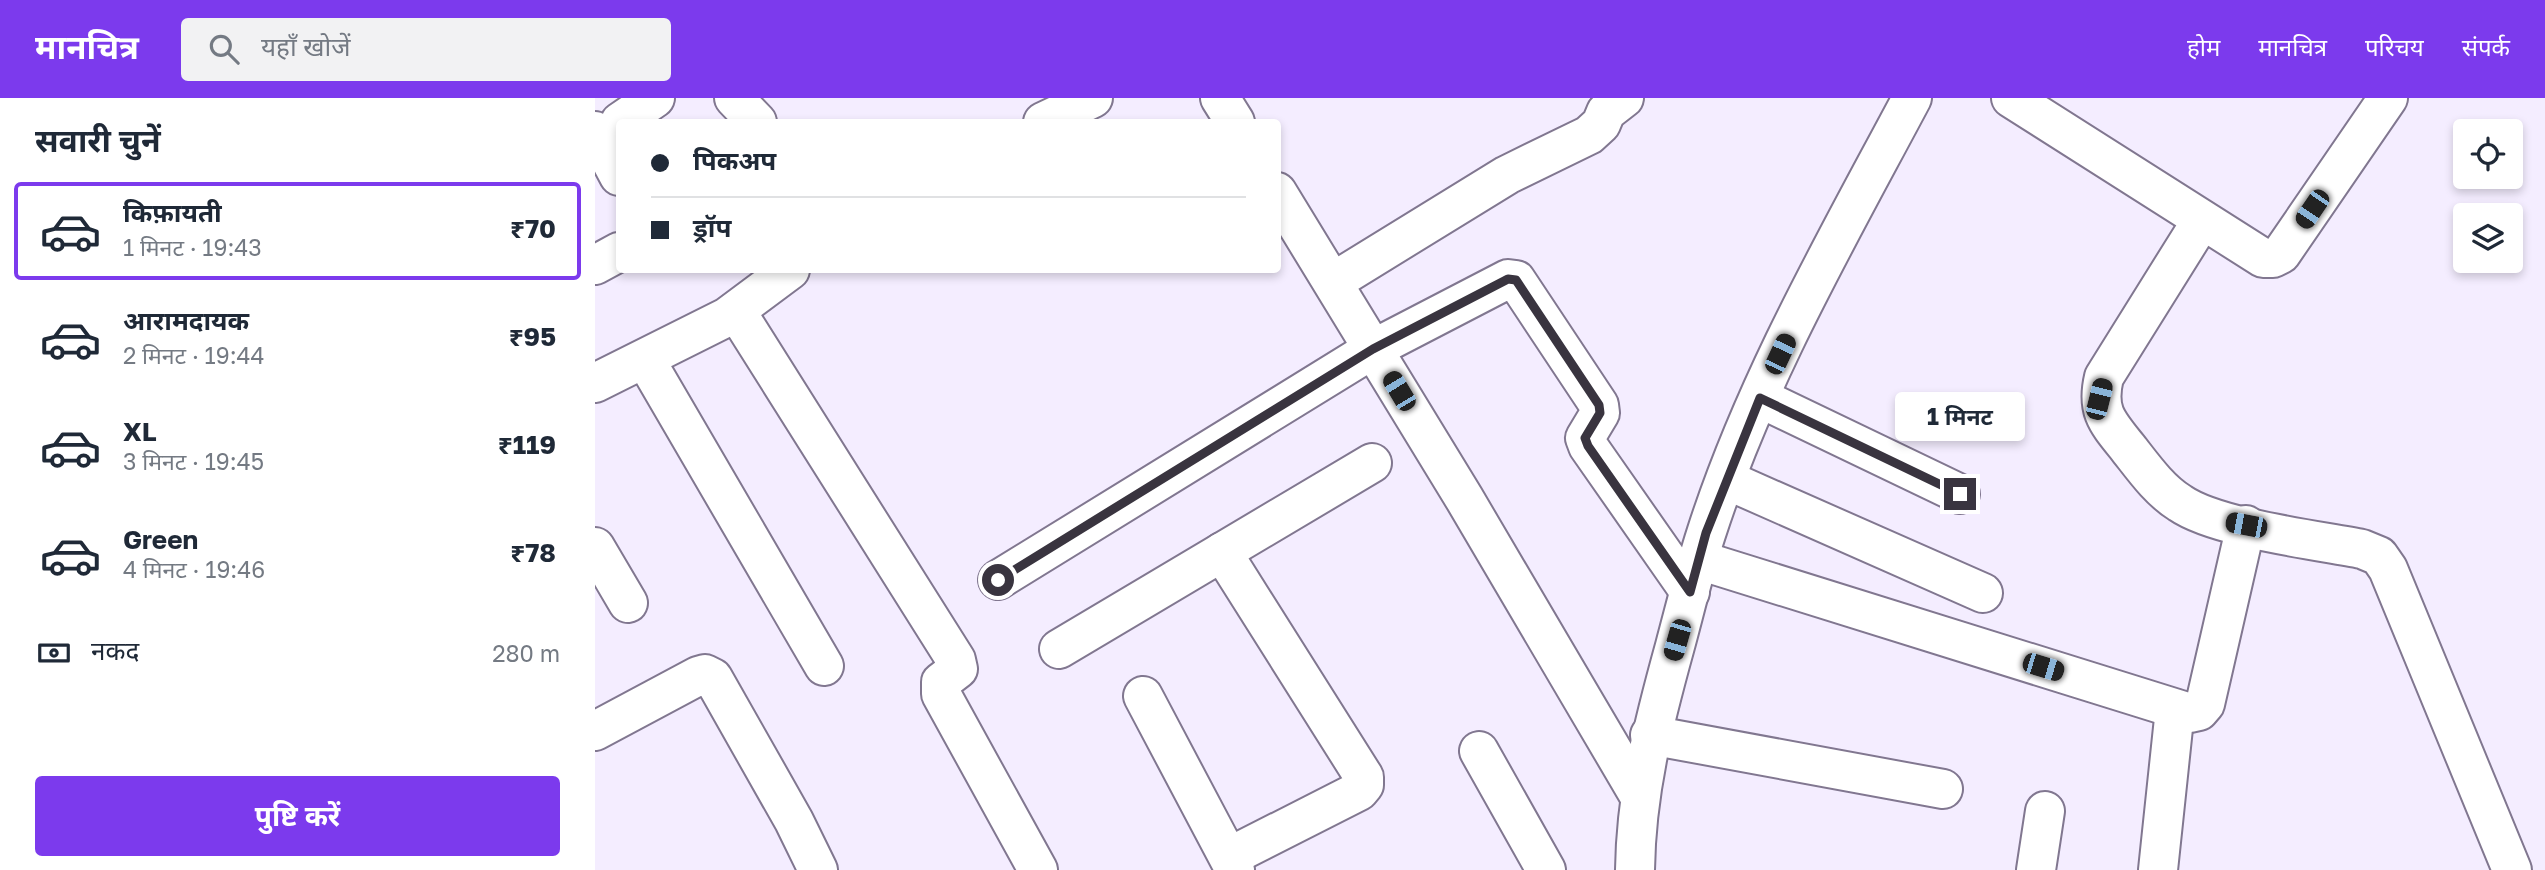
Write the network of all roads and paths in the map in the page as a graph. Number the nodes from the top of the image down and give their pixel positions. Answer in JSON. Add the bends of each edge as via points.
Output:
{"nodes":[{"id":1,"x":655,"y":98,"type":"edge"},
{"id":2,"x":734,"y":98,"type":"edge"},
{"id":3,"x":1093,"y":98,"type":"edge"},
{"id":4,"x":1220,"y":98,"type":"edge"},
{"id":5,"x":1624,"y":98,"type":"edge"},
{"id":6,"x":1912,"y":98,"type":"edge"},
{"id":7,"x":2011,"y":98,"type":"edge"},
{"id":8,"x":2388,"y":98,"type":"edge"},
{"id":9,"x":624,"y":119,"type":"edge"},
{"id":10,"x":754,"y":119,"type":"edge"},
{"id":11,"x":1049,"y":119,"type":"edge"},
{"id":12,"x":1233,"y":119,"type":"edge"},
{"id":13,"x":606,"y":131,"type":"edge"},
{"id":14,"x":616,"y":166,"type":"edge"},
{"id":15,"x":1281,"y":198,"type":"edge"},
{"id":16,"x":2202,"y":220,"type":"junction"},
{"id":17,"x":616,"y":254,"type":"edge"},
{"id":18,"x":595,"y":265,"type":"edge"},
{"id":19,"x":786,"y":273,"type":"edge"},
{"id":20,"x":1333,"y":282,"type":"junction"},
{"id":21,"x":736,"y":311,"type":"junction"},
{"id":22,"x":1373,"y":349,"type":"junction"},
{"id":23,"x":645,"y":359,"type":"junction"},
{"id":24,"x":595,"y":383,"type":"edge"},
{"id":25,"x":1760,"y":398,"type":"junction"},
{"id":26,"x":1372,"y":463,"type":"dead end"},
{"id":27,"x":1727,"y":480,"type":"junction"},
{"id":28,"x":1960,"y":494,"type":"dead end"},
{"id":29,"x":2246,"y":525,"type":"junction"},
{"id":30,"x":595,"y":547,"type":"edge"},
{"id":31,"x":1222,"y":552,"type":"junction"},
{"id":32,"x":1694,"y":576,"type":"junction"},
{"id":33,"x":998,"y":580,"type":"dead end"},
{"id":34,"x":1983,"y":593,"type":"dead end"},
{"id":35,"x":628,"y":603,"type":"dead end"},
{"id":36,"x":1059,"y":649,"type":"dead end"},
{"id":37,"x":824,"y":666,"type":"dead end"},
{"id":38,"x":1143,"y":696,"type":"dead end"},
{"id":39,"x":2175,"y":709,"type":"junction"},
{"id":40,"x":595,"y":731,"type":"edge"},
{"id":41,"x":1650,"y":735,"type":"junction"},
{"id":42,"x":1479,"y":751,"type":"dead end"},
{"id":43,"x":1943,"y":789,"type":"dead end"},
{"id":44,"x":1640,"y":797,"type":"junction"},
{"id":45,"x":2045,"y":811,"type":"dead end"},
{"id":46,"x":1232,"y":864,"type":"edge"},
{"id":47,"x":818,"y":870,"type":"edge"},
{"id":48,"x":1038,"y":870,"type":"edge"},
{"id":49,"x":1546,"y":870,"type":"edge"},
{"id":50,"x":1635,"y":870,"type":"edge"},
{"id":51,"x":2036,"y":870,"type":"edge"},
{"id":52,"x":2158,"y":870,"type":"edge"},
{"id":53,"x":2512,"y":870,"type":"edge"}],
"edges":[{"from":1,"to":9,"type":"street"},
{"from":2,"to":10,"type":"street"},
{"from":3,"to":11,"type":"street"},
{"from":4,"to":12,"type":"street"},
{"from":5,"to":20,"type":"street","via":[[1589,135],[1507,175]]},
{"from":6,"to":25,"type":"street","via":[[1821,268]]},
{"from":7,"to":16,"type":"street"},
{"from":8,"to":16,"type":"street","via":[[2281,254],[2263,258]]},
{"from":13,"to":14,"type":"street"},
{"from":15,"to":20,"type":"street"},
{"from":16,"to":29,"type":"street","via":[[2104,377],[2099,399],[2107,421],[2179,503],[2206,517]]},
{"from":17,"to":18,"type":"street"},
{"from":19,"to":21,"type":"street"},
{"from":20,"to":22,"type":"street"},
{"from":21,"to":23,"type":"street"},
{"from":21,"to":48,"type":"street","via":[[956,660],[958,669],[941,682],[941,694]]},
{"from":22,"to":32,"type":"street","via":[[1508,279],[1516,280],[1599,405],[1600,413],[1585,438],[1588,446]]},
{"from":22,"to":33,"type":"street"},
{"from":22,"to":44,"type":"street"},
{"from":23,"to":24,"type":"street"},
{"from":23,"to":37,"type":"street"},
{"from":25,"to":27,"type":"street"},
{"from":25,"to":28,"type":"street"},
{"from":26,"to":31,"type":"street"},
{"from":27,"to":32,"type":"street"},
{"from":27,"to":34,"type":"street"},
{"from":29,"to":39,"type":"street","via":[[2205,704],[2190,713]]},
{"from":29,"to":53,"type":"street","via":[[2379,556]]},
{"from":30,"to":35,"type":"street"},
{"from":31,"to":36,"type":"street"},
{"from":31,"to":46,"type":"street","via":[[1364,777],[1359,791]]},
{"from":32,"to":39,"type":"street"},
{"from":32,"to":41,"type":"street"},
{"from":38,"to":46,"type":"street"},
{"from":39,"to":52,"type":"street"},
{"from":40,"to":47,"type":"street","via":[[698,676],[713,678]]},
{"from":41,"to":43,"type":"street"},
{"from":41,"to":44,"type":"street"},
{"from":42,"to":49,"type":"street"},
{"from":44,"to":50,"type":"street"},
{"from":45,"to":51,"type":"street"}]}
